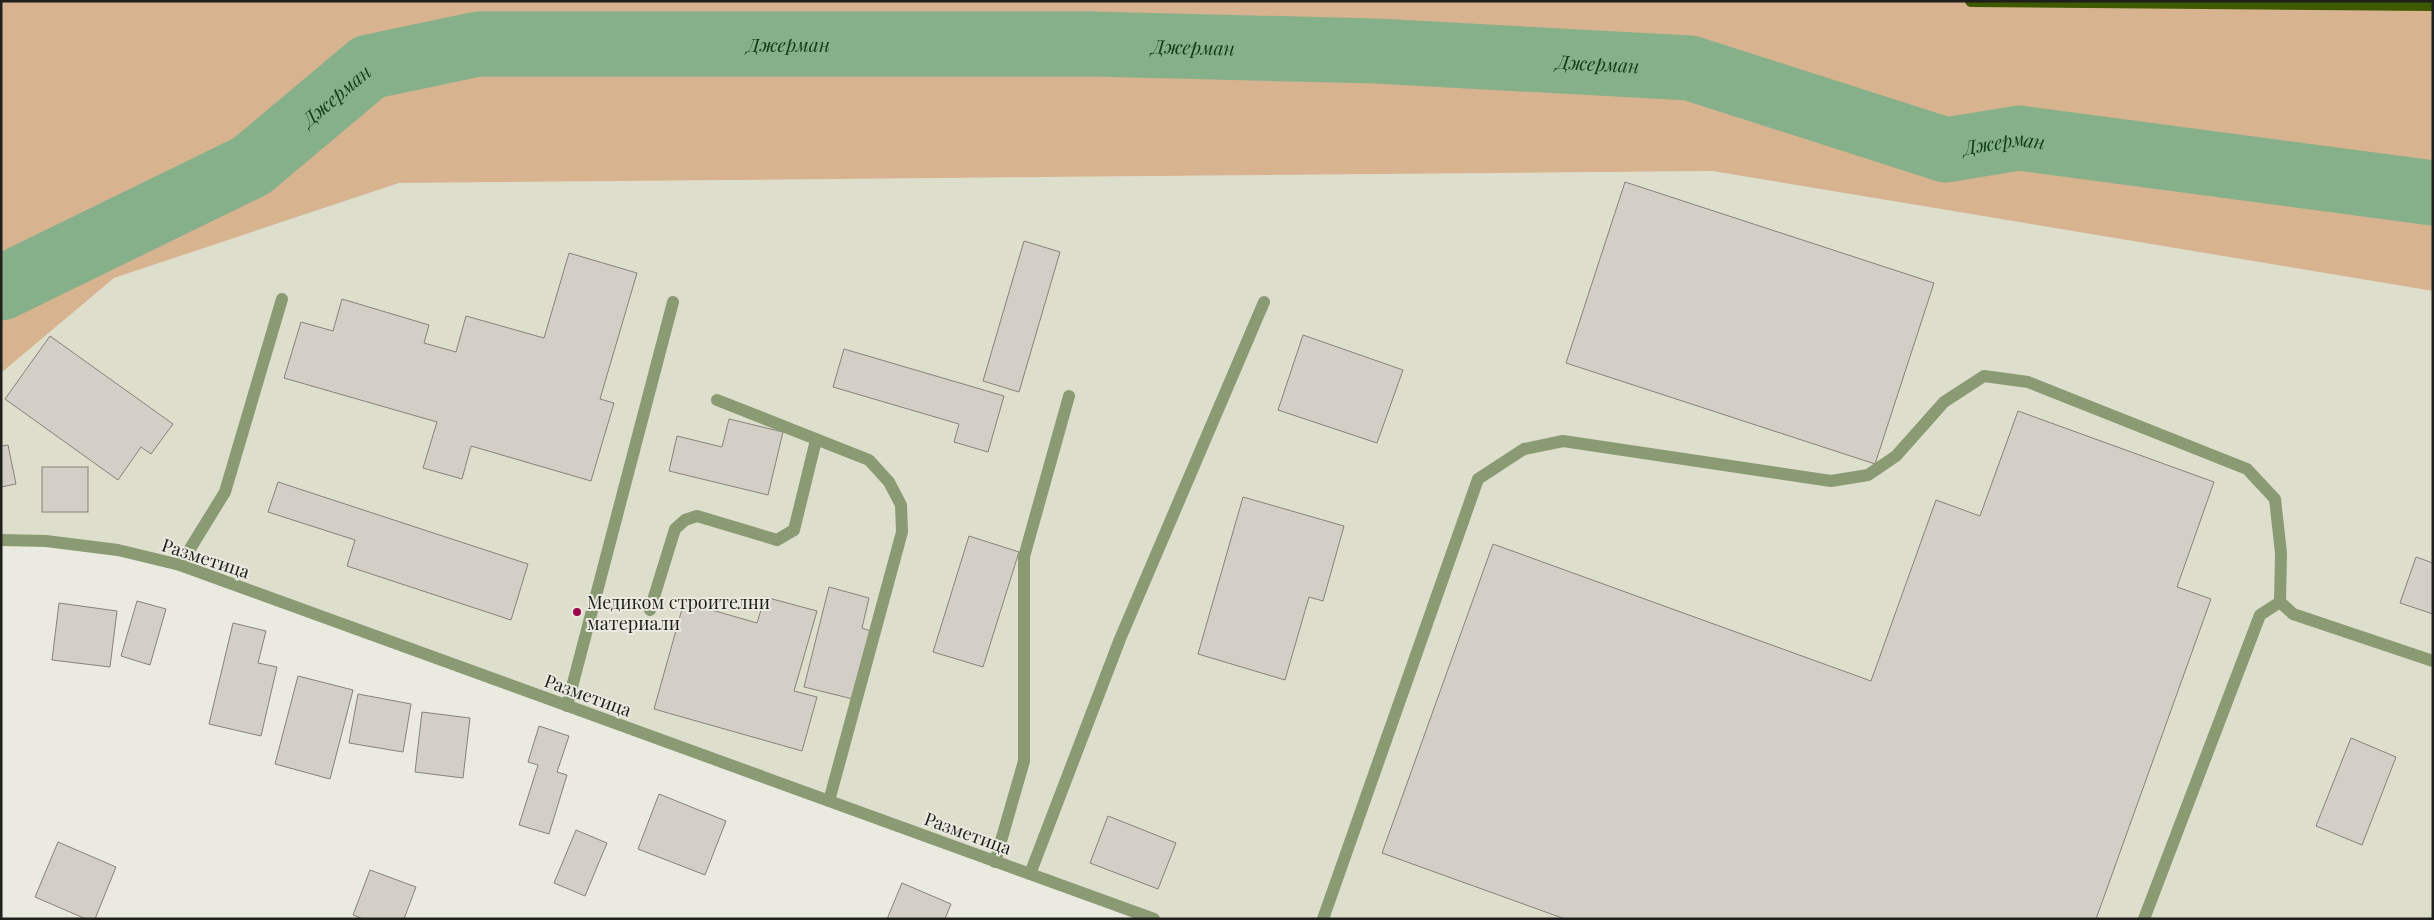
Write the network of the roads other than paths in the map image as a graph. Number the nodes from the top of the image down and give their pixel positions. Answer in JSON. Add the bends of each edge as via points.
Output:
{"nodes":[{"id":1,"x":1971,"y":1,"type":"edge"},
{"id":2,"x":2433,"y":5,"type":"edge"},
{"id":3,"x":282,"y":299,"type":"dead end"},
{"id":4,"x":673,"y":302,"type":"dead end"},
{"id":5,"x":1264,"y":302,"type":"dead end"},
{"id":6,"x":1069,"y":396,"type":"dead end"},
{"id":7,"x":717,"y":400,"type":"dead end"},
{"id":8,"x":816,"y":440,"type":"junction"},
{"id":9,"x":1,"y":540,"type":"edge"},
{"id":10,"x":180,"y":565,"type":"junction"},
{"id":11,"x":2280,"y":602,"type":"junction"},
{"id":12,"x":650,"y":610,"type":"dead end"},
{"id":13,"x":2433,"y":660,"type":"edge"},
{"id":14,"x":567,"y":706,"type":"junction"},
{"id":15,"x":829,"y":801,"type":"junction"},
{"id":16,"x":995,"y":862,"type":"junction"},
{"id":17,"x":1030,"y":874,"type":"junction"},
{"id":18,"x":1154,"y":919,"type":"edge"},
{"id":19,"x":1323,"y":919,"type":"edge"},
{"id":20,"x":2144,"y":919,"type":"edge"}],
"edges":[{"from":1,"to":2,"type":"main road"},
{"from":3,"to":10,"type":"street","via":[[225,492]]},
{"from":4,"to":14,"type":"street"},
{"from":5,"to":17,"type":"street","via":[[1120,639]]},
{"from":6,"to":16,"type":"street","via":[[1024,557],[1024,761]]},
{"from":7,"to":8,"type":"street"},
{"from":8,"to":12,"type":"street","via":[[794,530],[776,540],[697,516],[685,520],[675,528]]},
{"from":8,"to":15,"type":"street","via":[[869,460],[901,505],[902,523]]},
{"from":9,"to":10,"type":"street","name":"Разметица","via":[[46,541],[118,550]]},
{"from":10,"to":14,"type":"street","name":"Разметица"},
{"from":11,"to":13,"type":"street","via":[[2293,614]]},
{"from":11,"to":19,"type":"street","via":[[2281,553],[2275,499],[2247,469],[2028,382],[1984,376],[1944,402],[1896,456],[1868,474],[1832,481],[1563,441],[1524,449],[1478,479]]},
{"from":11,"to":20,"type":"street","via":[[2260,615]]},
{"from":14,"to":15,"type":"street","name":"Разметица"},
{"from":15,"to":16,"type":"street","name":"Разметица"},
{"from":16,"to":17,"type":"street","name":"Разметица"},
{"from":17,"to":18,"type":"street","name":"Разметица"}]}
